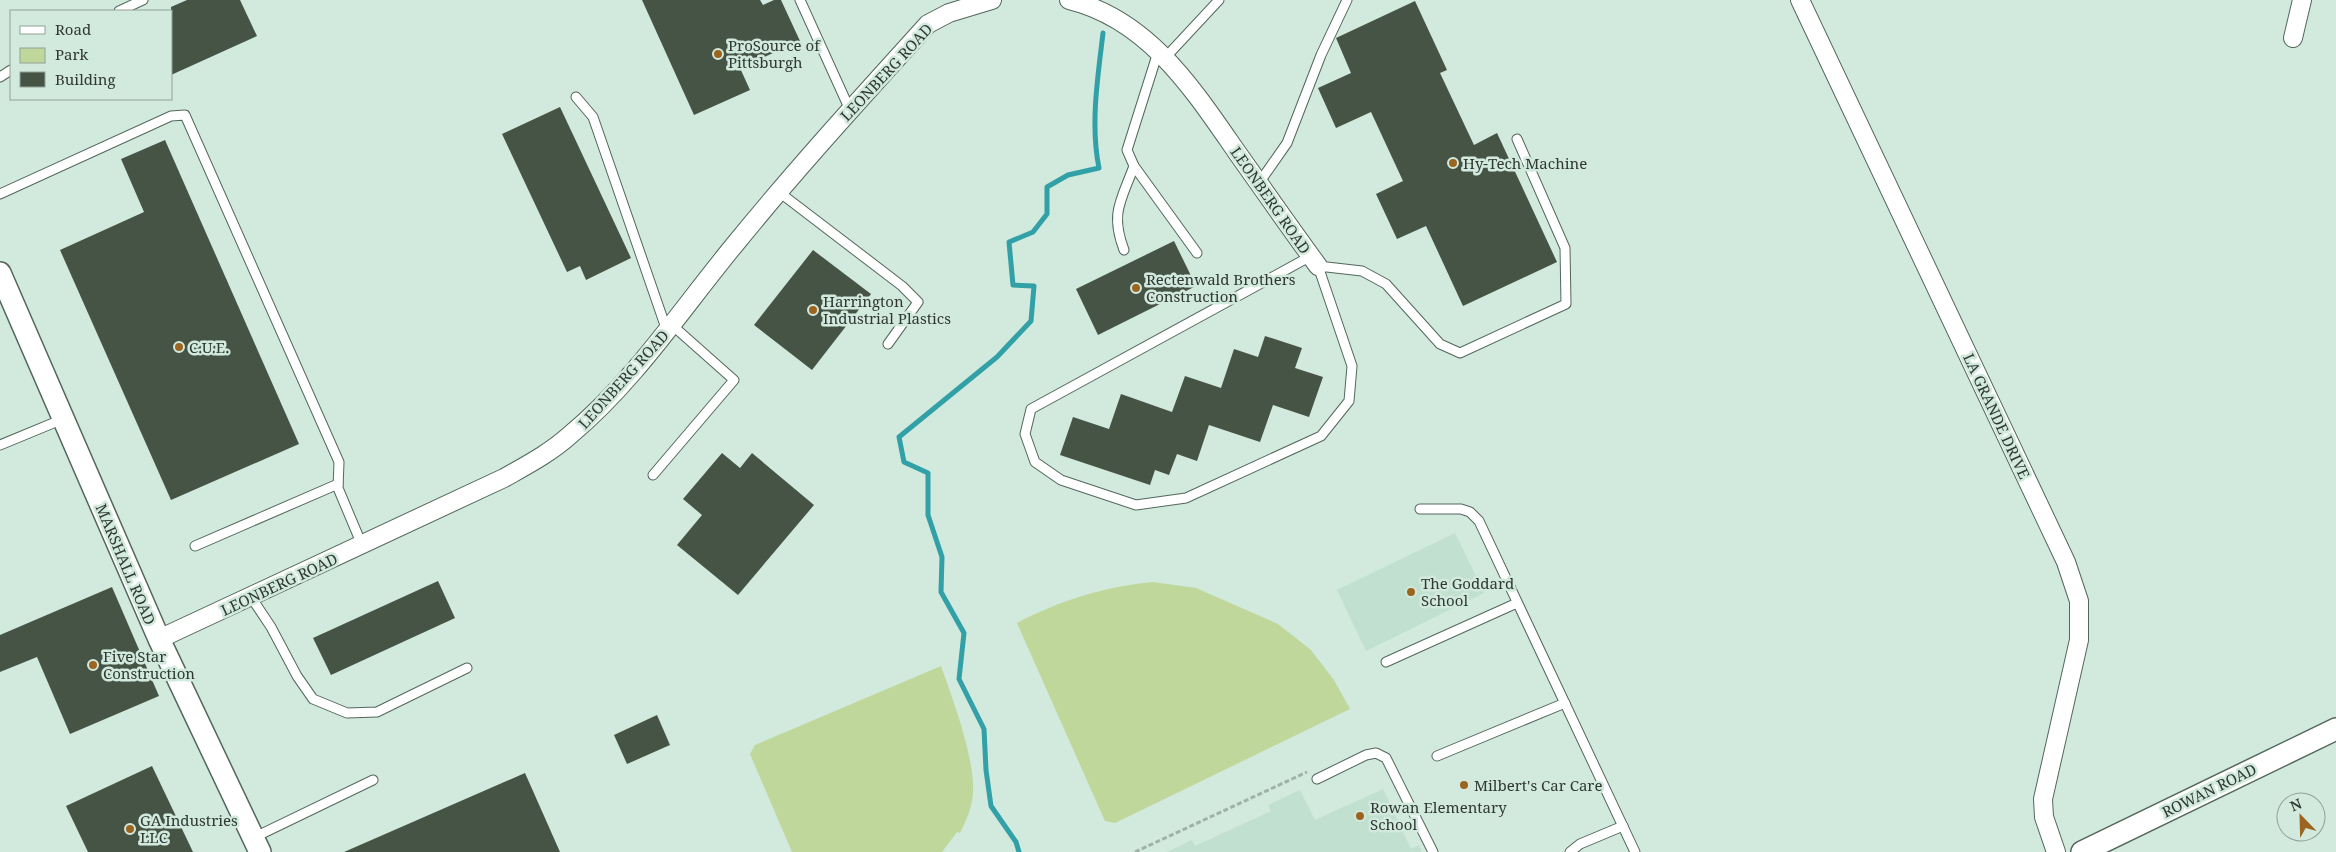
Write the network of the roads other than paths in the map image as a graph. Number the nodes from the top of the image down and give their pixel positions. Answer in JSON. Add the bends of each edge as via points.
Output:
{"nodes":[{"id":1,"x":143,"y":0,"type":"edge"},
{"id":2,"x":800,"y":0,"type":"edge"},
{"id":3,"x":992,"y":0,"type":"edge"},
{"id":4,"x":1069,"y":0,"type":"edge"},
{"id":5,"x":1219,"y":0,"type":"edge"},
{"id":6,"x":1347,"y":0,"type":"edge"},
{"id":7,"x":1800,"y":0,"type":"edge"},
{"id":8,"x":2302,"y":0,"type":"edge"},
{"id":9,"x":121,"y":10,"type":"edge"},
{"id":10,"x":2294,"y":38,"type":"dead end"},
{"id":11,"x":1162,"y":55,"type":"junction"},
{"id":12,"x":576,"y":97,"type":"dead end"},
{"id":13,"x":850,"y":110,"type":"junction"},
{"id":14,"x":1517,"y":139,"type":"dead end"},
{"id":15,"x":1134,"y":166,"type":"junction"},
{"id":16,"x":1259,"y":183,"type":"junction"},
{"id":17,"x":779,"y":192,"type":"junction"},
{"id":18,"x":0,"y":194,"type":"edge"},
{"id":19,"x":1124,"y":250,"type":"dead end"},
{"id":20,"x":1197,"y":253,"type":"dead end"},
{"id":21,"x":1314,"y":261,"type":"junction"},
{"id":22,"x":0,"y":273,"type":"edge"},
{"id":23,"x":670,"y":328,"type":"junction"},
{"id":24,"x":888,"y":344,"type":"dead end"},
{"id":25,"x":64,"y":419,"type":"junction"},
{"id":26,"x":0,"y":445,"type":"edge"},
{"id":27,"x":653,"y":476,"type":"dead end"},
{"id":28,"x":338,"y":484,"type":"junction"},
{"id":29,"x":1420,"y":509,"type":"dead end"},
{"id":30,"x":195,"y":546,"type":"dead end"},
{"id":31,"x":362,"y":546,"type":"junction"},
{"id":32,"x":251,"y":597,"type":"junction"},
{"id":33,"x":1517,"y":603,"type":"junction"},
{"id":34,"x":159,"y":640,"type":"junction"},
{"id":35,"x":1386,"y":662,"type":"dead end"},
{"id":36,"x":467,"y":668,"type":"dead end"},
{"id":37,"x":1565,"y":704,"type":"junction"},
{"id":38,"x":2336,"y":729,"type":"edge"},
{"id":39,"x":1437,"y":756,"type":"dead end"},
{"id":40,"x":1317,"y":779,"type":"dead end"},
{"id":41,"x":373,"y":780,"type":"dead end"},
{"id":42,"x":1623,"y":826,"type":"junction"},
{"id":43,"x":256,"y":845,"type":"edge"},
{"id":44,"x":1433,"y":852,"type":"edge"},
{"id":45,"x":1570,"y":852,"type":"edge"},
{"id":46,"x":1635,"y":852,"type":"edge"},
{"id":47,"x":2056,"y":852,"type":"edge"},
{"id":48,"x":2082,"y":852,"type":"edge"}],
"edges":[{"from":1,"to":9,"type":"lane"},
{"from":2,"to":13,"type":"lane"},
{"from":3,"to":13,"type":"street","name":"LEONBERG ROAD","via":[[949,13],[928,24]]},
{"from":4,"to":11,"type":"street","name":"LEONBERG ROAD","via":[[1110,15]]},
{"from":5,"to":11,"type":"lane"},
{"from":6,"to":16,"type":"lane","via":[[1287,143]]},
{"from":7,"to":47,"type":"street","name":"LA GRANDE DRIVE","via":[[2066,562],[2079,601],[2079,640],[2043,799],[2044,817]]},
{"from":8,"to":10,"type":"street"},
{"from":11,"to":15,"type":"lane","via":[[1127,150]]},
{"from":11,"to":16,"type":"street","name":"LEONBERG ROAD","via":[[1197,95]]},
{"from":12,"to":23,"type":"lane","via":[[593,117]]},
{"from":13,"to":17,"type":"street","name":"LEONBERG ROAD"},
{"from":14,"to":21,"type":"lane","via":[[1565,248],[1566,304],[1460,353],[1440,344],[1386,284],[1362,271]]},
{"from":15,"to":19,"type":"lane","via":[[1117,212],[1116,230]]},
{"from":15,"to":20,"type":"lane"},
{"from":16,"to":21,"type":"street","name":"LEONBERG ROAD"},
{"from":17,"to":23,"type":"street","name":"LEONBERG ROAD"},
{"from":17,"to":24,"type":"lane","via":[[902,286],[918,302]]},
{"from":18,"to":28,"type":"lane","via":[[171,116],[185,115],[339,462]]},
{"from":21,"to":21,"type":"lane","via":[[1032,409],[1026,434],[1035,462],[1061,480],[1136,505],[1186,498],[1320,436],[1348,401],[1352,366]]},
{"from":22,"to":25,"type":"street","name":"MARSHALL ROAD"},
{"from":23,"to":27,"type":"lane","via":[[734,380]]},
{"from":23,"to":31,"type":"street","name":"LEONBERG ROAD","via":[[592,416],[543,456]]},
{"from":25,"to":26,"type":"lane"},
{"from":25,"to":34,"type":"street","name":"MARSHALL ROAD"},
{"from":28,"to":30,"type":"lane"},
{"from":28,"to":31,"type":"lane"},
{"from":29,"to":33,"type":"lane","via":[[1470,512],[1479,521]]},
{"from":31,"to":32,"type":"street","name":"LEONBERG ROAD"},
{"from":32,"to":34,"type":"street","name":"LEONBERG ROAD"},
{"from":32,"to":36,"type":"lane","via":[[313,699],[348,713],[378,712]]},
{"from":33,"to":35,"type":"lane"},
{"from":33,"to":37,"type":"lane"},
{"from":34,"to":43,"type":"street","name":"MARSHALL ROAD"},
{"from":37,"to":39,"type":"lane"},
{"from":37,"to":42,"type":"lane"},
{"from":38,"to":48,"type":"street","name":"ROWAN ROAD"},
{"from":40,"to":44,"type":"lane","via":[[1366,755],[1376,753],[1386,758]]},
{"from":41,"to":43,"type":"lane"},
{"from":42,"to":45,"type":"lane","via":[[1580,844]]},
{"from":42,"to":46,"type":"lane"}]}
